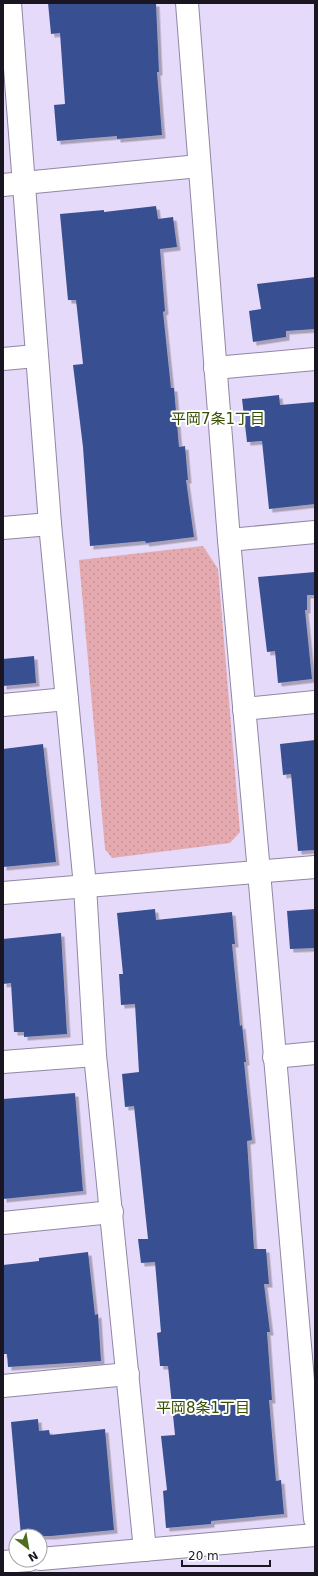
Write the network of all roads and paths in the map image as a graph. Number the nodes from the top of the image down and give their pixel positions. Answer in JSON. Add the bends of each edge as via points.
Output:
{"nodes":[{"id":1,"x":10,"y":3,"type":"edge"},
{"id":2,"x":187,"y":3,"type":"edge"},
{"id":3,"x":199,"y":166,"type":"junction"},
{"id":4,"x":13,"y":184,"type":"edge"},
{"id":5,"x":36,"y":356,"type":"junction"},
{"id":6,"x":3,"y":359,"type":"edge"},
{"id":7,"x":315,"y":359,"type":"edge"},
{"id":8,"x":215,"y":368,"type":"junction"},
{"id":9,"x":50,"y":524,"type":"junction"},
{"id":10,"x":3,"y":528,"type":"edge"},
{"id":11,"x":315,"y":532,"type":"edge"},
{"id":12,"x":228,"y":540,"type":"junction"},
{"id":13,"x":67,"y":699,"type":"junction"},
{"id":14,"x":315,"y":702,"type":"edge"},
{"id":15,"x":3,"y":705,"type":"edge"},
{"id":16,"x":244,"y":709,"type":"junction"},
{"id":17,"x":315,"y":867,"type":"edge"},
{"id":18,"x":260,"y":872,"type":"junction"},
{"id":19,"x":85,"y":886,"type":"junction"},
{"id":20,"x":3,"y":893,"type":"edge"},
{"id":21,"x":315,"y":1053,"type":"edge"},
{"id":22,"x":95,"y":1055,"type":"junction"},
{"id":23,"x":274,"y":1057,"type":"junction"},
{"id":24,"x":3,"y":1062,"type":"edge"},
{"id":25,"x":112,"y":1212,"type":"junction"},
{"id":26,"x":3,"y":1222,"type":"edge"},
{"id":27,"x":306,"y":1306,"type":"edge"},
{"id":28,"x":128,"y":1374,"type":"junction"},
{"id":29,"x":3,"y":1386,"type":"edge"},
{"id":30,"x":313,"y":1472,"type":"edge"},
{"id":31,"x":315,"y":1519,"type":"edge"},
{"id":32,"x":315,"y":1536,"type":"edge"},
{"id":33,"x":145,"y":1550,"type":"junction"},
{"id":34,"x":48,"y":1558,"type":"edge"}],
"edges":[{"from":1,"to":4,"type":"street"},
{"from":2,"to":3,"type":"street"},
{"from":3,"to":4,"type":"street"},
{"from":3,"to":8,"type":"street"},
{"from":4,"to":5,"type":"street"},
{"from":5,"to":6,"type":"street"},
{"from":5,"to":9,"type":"street"},
{"from":7,"to":8,"type":"street"},
{"from":8,"to":12,"type":"street"},
{"from":9,"to":10,"type":"street"},
{"from":9,"to":13,"type":"street"},
{"from":11,"to":12,"type":"street"},
{"from":12,"to":16,"type":"street"},
{"from":13,"to":15,"type":"street"},
{"from":13,"to":19,"type":"street"},
{"from":14,"to":16,"type":"street"},
{"from":16,"to":18,"type":"street"},
{"from":17,"to":18,"type":"street"},
{"from":18,"to":19,"type":"street"},
{"from":18,"to":23,"type":"street"},
{"from":19,"to":20,"type":"street"},
{"from":19,"to":22,"type":"street"},
{"from":21,"to":23,"type":"street"},
{"from":22,"to":24,"type":"street"},
{"from":22,"to":25,"type":"street"},
{"from":23,"to":27,"type":"street"},
{"from":25,"to":26,"type":"street"},
{"from":25,"to":28,"type":"street"},
{"from":27,"to":30,"type":"street"},
{"from":28,"to":29,"type":"street"},
{"from":28,"to":33,"type":"street"},
{"from":30,"to":31,"type":"street"},
{"from":32,"to":33,"type":"street"},
{"from":33,"to":34,"type":"street"}]}
